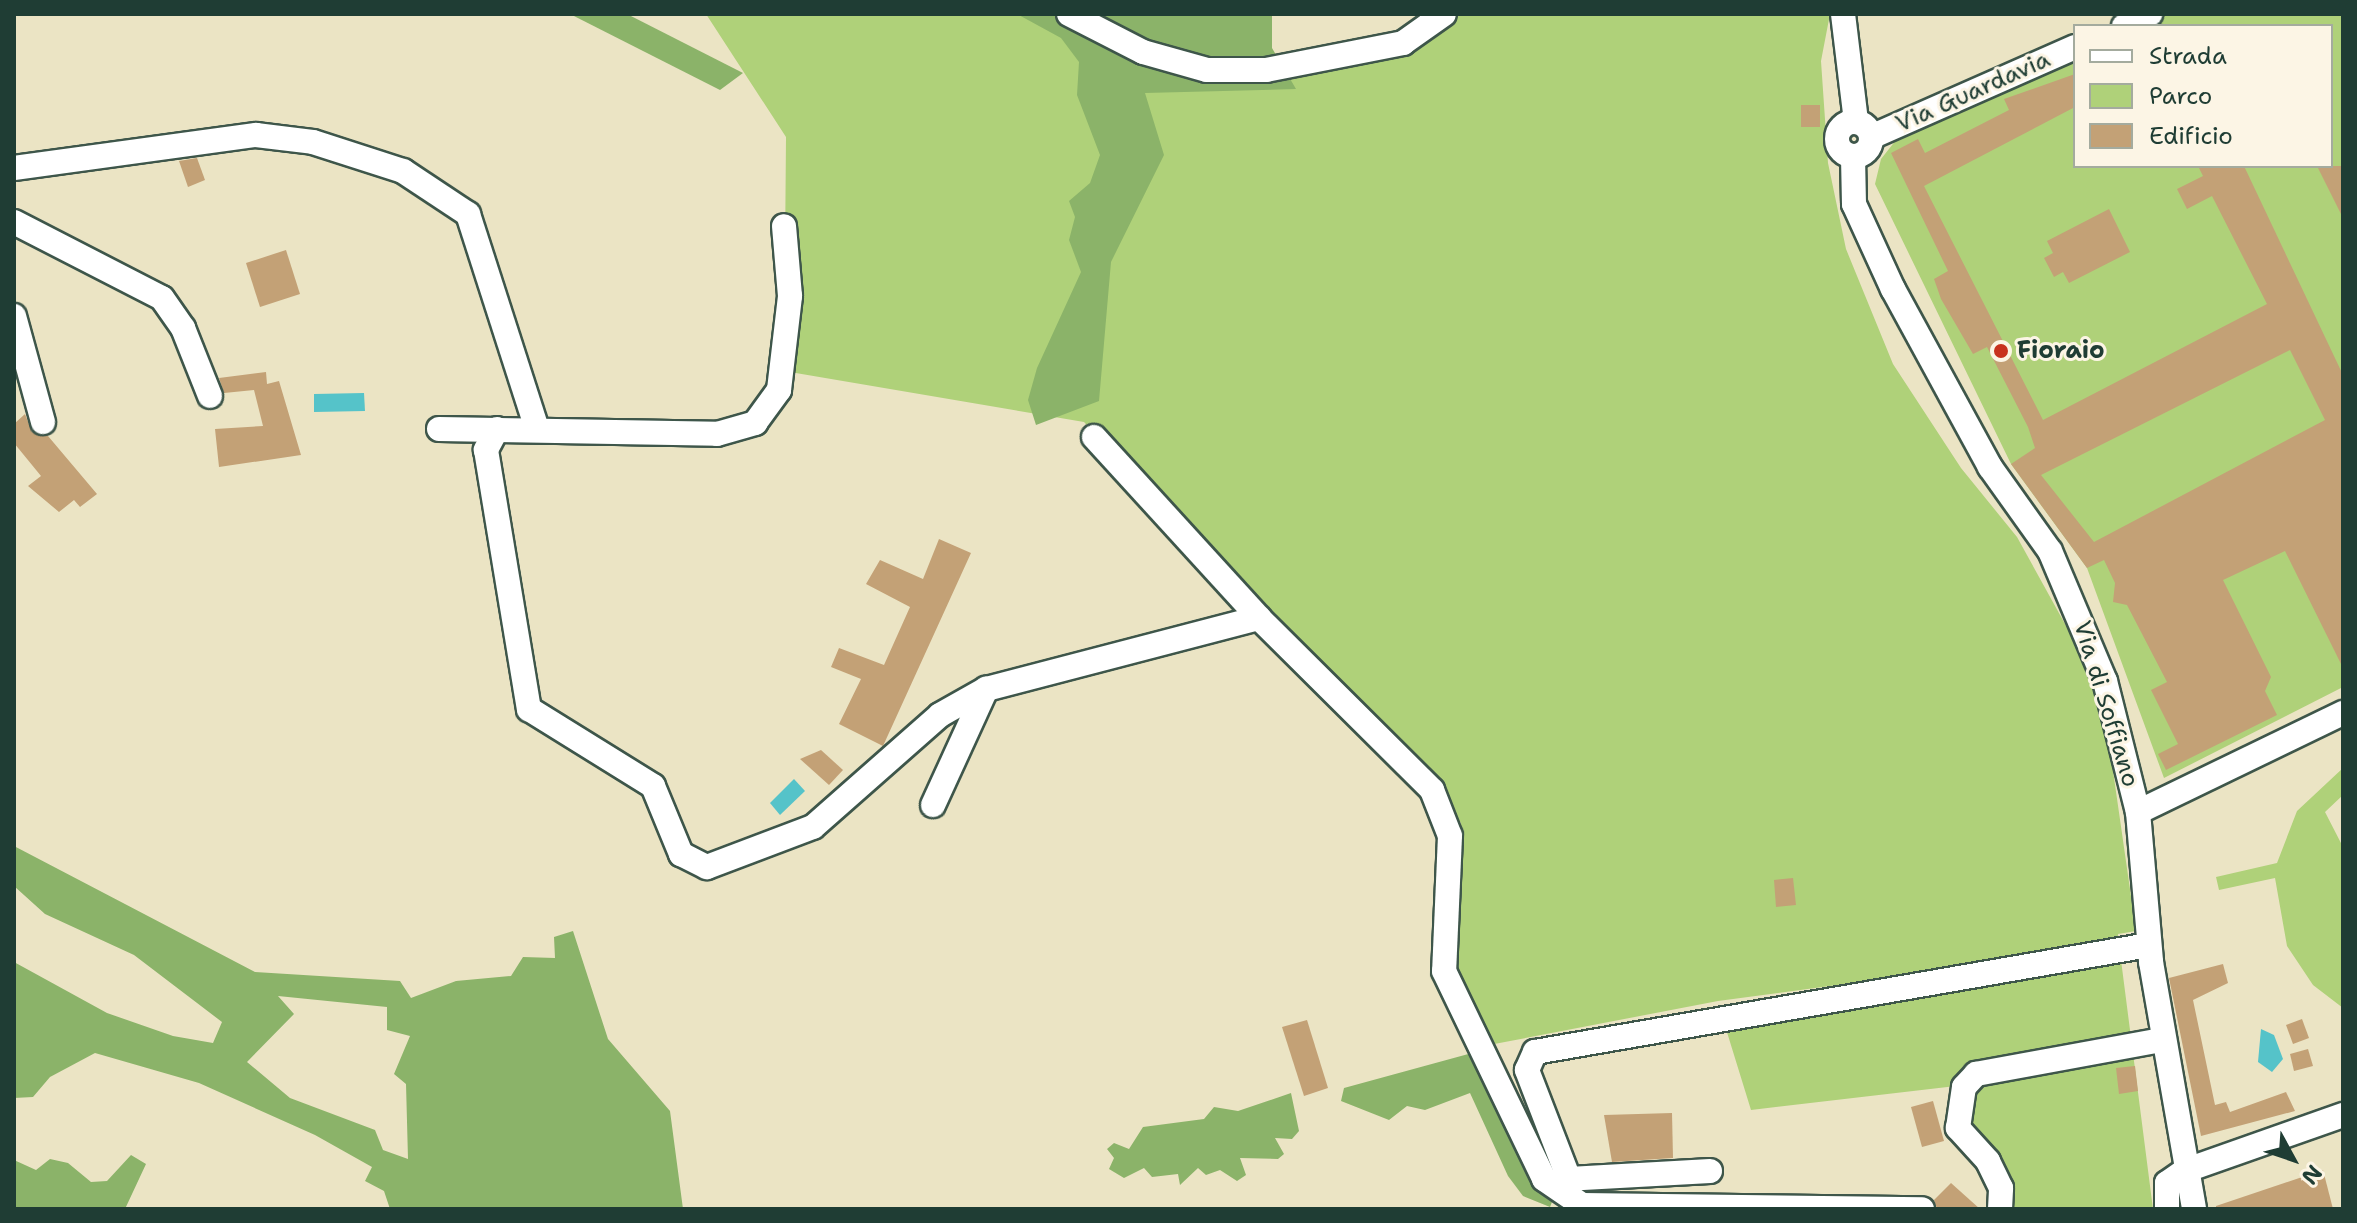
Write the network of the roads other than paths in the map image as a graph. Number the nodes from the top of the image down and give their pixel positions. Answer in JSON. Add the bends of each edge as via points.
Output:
{"nodes":[{"id":1,"x":1069,"y":14,"type":"edge"},
{"id":2,"x":1444,"y":14,"type":"edge"},
{"id":3,"x":1843,"y":14,"type":"edge"},
{"id":4,"x":2150,"y":14,"type":"edge"},
{"id":5,"x":2128,"y":24,"type":"edge"},
{"id":6,"x":2073,"y":48,"type":"edge"},
{"id":7,"x":1863,"y":129,"type":"junction"},
{"id":8,"x":14,"y":168,"type":"edge"},
{"id":9,"x":14,"y":222,"type":"edge"},
{"id":10,"x":784,"y":226,"type":"dead end"},
{"id":11,"x":14,"y":316,"type":"edge"},
{"id":12,"x":210,"y":396,"type":"dead end"},
{"id":13,"x":43,"y":422,"type":"dead end"},
{"id":14,"x":439,"y":429,"type":"dead end"},
{"id":15,"x":497,"y":429,"type":"junction"},
{"id":16,"x":537,"y":429,"type":"junction"},
{"id":17,"x":1094,"y":437,"type":"dead end"},
{"id":18,"x":1259,"y":618,"type":"junction"},
{"id":19,"x":986,"y":689,"type":"junction"},
{"id":20,"x":2343,"y":713,"type":"edge"},
{"id":21,"x":933,"y":805,"type":"dead end"},
{"id":22,"x":2138,"y":812,"type":"junction"},
{"id":23,"x":2149,"y":945,"type":"junction"},
{"id":24,"x":2162,"y":1040,"type":"junction"},
{"id":25,"x":2343,"y":1115,"type":"edge"},
{"id":26,"x":1710,"y":1171,"type":"dead end"},
{"id":27,"x":2184,"y":1171,"type":"junction"},
{"id":28,"x":1922,"y":1209,"type":"edge"},
{"id":29,"x":2000,"y":1209,"type":"edge"},
{"id":30,"x":2167,"y":1209,"type":"edge"},
{"id":31,"x":2194,"y":1209,"type":"edge"}],
"edges":[{"from":1,"to":2,"type":"street","via":[[1143,52],[1207,70],[1266,70],[1403,43]]},
{"from":3,"to":7,"type":"street"},
{"from":4,"to":5,"type":"street"},
{"from":6,"to":7,"type":"street","name":"Via Guardavia"},
{"from":7,"to":22,"type":"street","name":"Via di Soffiano","via":[[1836,136],[1840,151],[1853,157],[1854,204],[1893,289],[1990,467],[2050,551],[2076,604],[2105,681]]},
{"from":8,"to":16,"type":"street","via":[[256,135],[313,142],[403,171],[468,214]]},
{"from":9,"to":12,"type":"street","via":[[162,298],[183,328]]},
{"from":10,"to":16,"type":"street","via":[[790,296],[779,390],[755,423],[717,434]]},
{"from":11,"to":13,"type":"street"},
{"from":14,"to":15,"type":"street"},
{"from":15,"to":16,"type":"street"},
{"from":15,"to":19,"type":"street","via":[[486,450],[529,709],[653,786],[681,854],[707,867],[813,827],[915,735]]},
{"from":17,"to":18,"type":"street"},
{"from":18,"to":19,"type":"street"},
{"from":18,"to":28,"type":"street","via":[[1432,790],[1450,836],[1444,971],[1544,1179],[1582,1205]]},
{"from":19,"to":21,"type":"street"},
{"from":20,"to":22,"type":"street"},
{"from":22,"to":23,"type":"street","name":"Via di Soffiano"},
{"from":23,"to":24,"type":"street","name":"Via di Soffiano"},
{"from":23,"to":26,"type":"street","via":[[1535,1052],[1527,1070],[1569,1179]]},
{"from":24,"to":27,"type":"street","name":"Via di Soffiano"},
{"from":24,"to":29,"type":"street","via":[[1976,1074],[1964,1087],[1958,1128],[1988,1161],[2001,1188]]},
{"from":25,"to":27,"type":"street"},
{"from":27,"to":30,"type":"street","via":[[2167,1183]]},
{"from":27,"to":31,"type":"street","name":"Via di Soffiano"}]}
